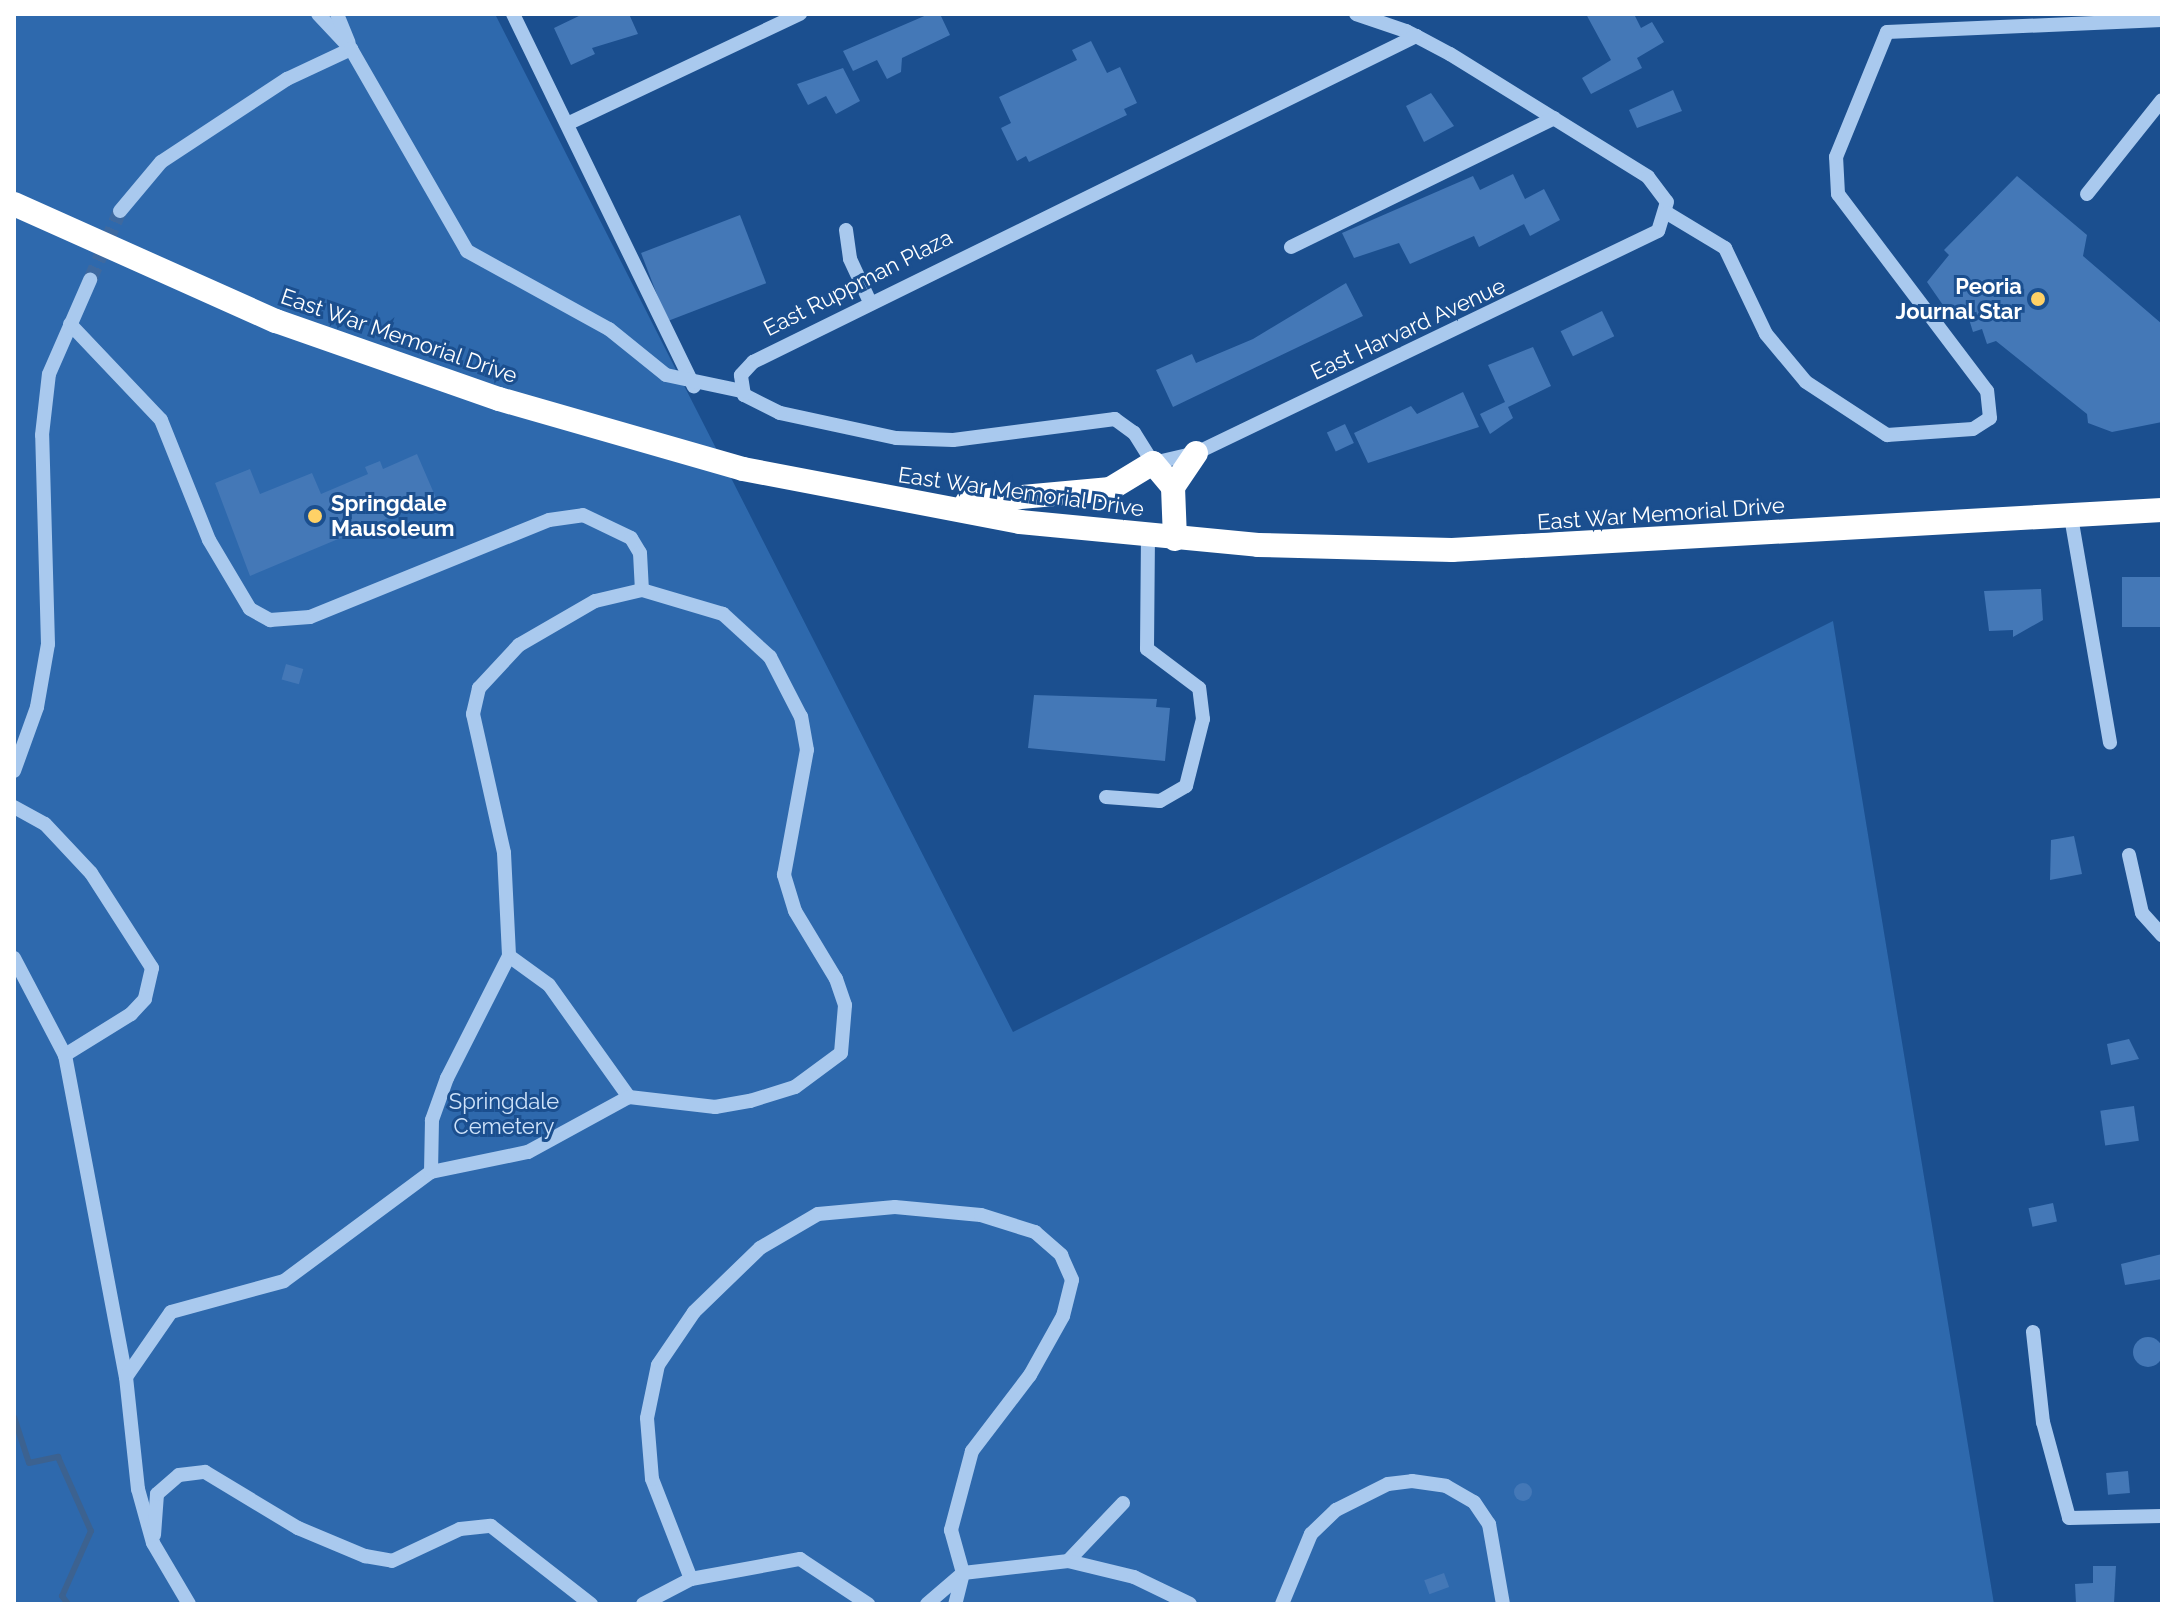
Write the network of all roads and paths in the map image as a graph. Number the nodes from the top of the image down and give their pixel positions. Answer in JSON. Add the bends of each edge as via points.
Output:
{"nodes":[{"id":1,"x":318,"y":14,"type":"edge"},
{"id":2,"x":337,"y":14,"type":"edge"},
{"id":3,"x":513,"y":14,"type":"edge"},
{"id":4,"x":800,"y":14,"type":"edge"},
{"id":5,"x":1356,"y":14,"type":"edge"},
{"id":6,"x":2162,"y":20,"type":"edge"},
{"id":7,"x":1416,"y":36,"type":"junction"},
{"id":8,"x":351,"y":49,"type":"junction"},
{"id":9,"x":2162,"y":100,"type":"edge"},
{"id":10,"x":1554,"y":118,"type":"junction"},
{"id":11,"x":567,"y":124,"type":"junction"},
{"id":12,"x":2087,"y":194,"type":"dead end"},
{"id":13,"x":14,"y":204,"type":"edge"},
{"id":14,"x":120,"y":211,"type":"tunnel mouth"},
{"id":15,"x":1667,"y":213,"type":"junction"},
{"id":16,"x":846,"y":230,"type":"dead end"},
{"id":17,"x":1291,"y":247,"type":"dead end"},
{"id":18,"x":90,"y":280,"type":"tunnel mouth"},
{"id":19,"x":870,"y":302,"type":"junction"},
{"id":20,"x":70,"y":324,"type":"junction"},
{"id":21,"x":694,"y":386,"type":"junction"},
{"id":22,"x":742,"y":391,"type":"junction"},
{"id":23,"x":1196,"y":453,"type":"junction"},
{"id":24,"x":1153,"y":463,"type":"junction"},
{"id":25,"x":1173,"y":487,"type":"junction"},
{"id":26,"x":860,"y":495,"type":"junction"},
{"id":27,"x":2162,"y":496,"type":"edge"},
{"id":28,"x":2070,"y":510,"type":"junction"},
{"id":29,"x":2162,"y":510,"type":"edge"},
{"id":30,"x":1148,"y":536,"type":"junction"},
{"id":31,"x":1175,"y":539,"type":"junction"},
{"id":32,"x":642,"y":590,"type":"junction"},
{"id":33,"x":2110,"y":743,"type":"dead end"},
{"id":34,"x":14,"y":771,"type":"edge"},
{"id":35,"x":1106,"y":797,"type":"dead end"},
{"id":36,"x":14,"y":807,"type":"edge"},
{"id":37,"x":2129,"y":855,"type":"dead end"},
{"id":38,"x":2162,"y":935,"type":"edge"},
{"id":39,"x":509,"y":956,"type":"junction"},
{"id":40,"x":14,"y":958,"type":"edge"},
{"id":41,"x":65,"y":1055,"type":"junction"},
{"id":42,"x":629,"y":1097,"type":"junction"},
{"id":43,"x":431,"y":1172,"type":"junction"},
{"id":44,"x":2033,"y":1332,"type":"dead end"},
{"id":45,"x":126,"y":1377,"type":"junction"},
{"id":46,"x":1123,"y":1503,"type":"dead end"},
{"id":47,"x":2162,"y":1516,"type":"edge"},
{"id":48,"x":153,"y":1543,"type":"junction"},
{"id":49,"x":1068,"y":1561,"type":"junction"},
{"id":50,"x":963,"y":1573,"type":"junction"},
{"id":51,"x":691,"y":1579,"type":"junction"},
{"id":52,"x":189,"y":1604,"type":"edge"},
{"id":53,"x":591,"y":1604,"type":"edge"},
{"id":54,"x":643,"y":1604,"type":"edge"},
{"id":55,"x":868,"y":1604,"type":"edge"},
{"id":56,"x":927,"y":1604,"type":"edge"},
{"id":57,"x":955,"y":1604,"type":"edge"},
{"id":58,"x":1190,"y":1604,"type":"edge"},
{"id":59,"x":1282,"y":1604,"type":"edge"},
{"id":60,"x":1503,"y":1604,"type":"edge"}],
"edges":[{"from":1,"to":8,"type":"street"},
{"from":2,"to":8,"type":"street"},
{"from":3,"to":11,"type":"street"},
{"from":4,"to":11,"type":"street"},
{"from":5,"to":7,"type":"street"},
{"from":6,"to":15,"type":"street","via":[[1887,32],[1836,157],[1838,194],[1987,391],[1990,418],[1942,437],[1887,435],[1806,382],[1766,334],[1725,248]]},
{"from":7,"to":10,"type":"street"},
{"from":7,"to":19,"type":"street","name":"East Ruppman Plaza"},
{"from":8,"to":14,"type":"street","via":[[287,79],[161,162]]},
{"from":8,"to":21,"type":"street","via":[[389,104],[461,245]]},
{"from":9,"to":12,"type":"street"},
{"from":10,"to":15,"type":"street","via":[[1655,183]]},
{"from":10,"to":17,"type":"street"},
{"from":11,"to":21,"type":"street"},
{"from":13,"to":26,"type":"highway","name":"East War Memorial Drive","via":[[265,316],[463,388],[626,439]]},
{"from":15,"to":23,"type":"street","name":"East Harvard Avenue","via":[[1658,231],[1633,247]]},
{"from":16,"to":19,"type":"street","via":[[850,259]]},
{"from":18,"to":20,"type":"street"},
{"from":19,"to":22,"type":"street","name":"East Ruppman Plaza","via":[[753,362],[741,375]]},
{"from":20,"to":32,"type":"street","via":[[161,420],[209,540],[250,609],[270,620],[310,617],[549,520],[583,515],[631,538],[640,553]]},
{"from":20,"to":34,"type":"street","via":[[49,374],[42,435],[48,644]]},
{"from":21,"to":22,"type":"street"},
{"from":22,"to":24,"type":"street","via":[[780,413],[896,438],[953,440],[1115,419],[1134,433]]},
{"from":23,"to":24,"type":"street","name":"East Harvard Avenue"},
{"from":23,"to":25,"type":"highway"},
{"from":24,"to":25,"type":"highway"},
{"from":24,"to":26,"type":"highway","via":[[1128,483],[1059,498],[962,503]]},
{"from":25,"to":31,"type":"highway"},
{"from":26,"to":30,"type":"highway","name":"East War Memorial Drive"},
{"from":27,"to":28,"type":"highway","name":"East War Memorial Drive"},
{"from":28,"to":29,"type":"highway","name":"East War Memorial Drive"},
{"from":28,"to":31,"type":"highway","name":"East War Memorial Drive","via":[[1533,548],[1339,549]]},
{"from":28,"to":33,"type":"street"},
{"from":30,"to":31,"type":"highway","name":"East War Memorial Drive"},
{"from":30,"to":35,"type":"street","via":[[1147,649],[1199,688],[1203,719],[1186,786],[1160,801]]},
{"from":32,"to":39,"type":"street","via":[[567,612],[519,645],[479,688],[473,714],[504,853]]},
{"from":32,"to":42,"type":"street","via":[[687,598],[749,632],[801,717],[807,750],[784,875],[795,911],[836,979],[846,1026],[834,1062],[779,1093],[715,1107]]},
{"from":36,"to":41,"type":"street","via":[[45,824],[91,873],[152,968],[145,999],[131,1014]]},
{"from":37,"to":38,"type":"street","via":[[2149,923]]},
{"from":39,"to":42,"type":"street","via":[[549,985]]},
{"from":39,"to":43,"type":"street","via":[[447,1078],[432,1120]]},
{"from":40,"to":41,"type":"street"},
{"from":41,"to":45,"type":"street"},
{"from":42,"to":43,"type":"street","via":[[528,1152]]},
{"from":43,"to":45,"type":"street","via":[[284,1281],[171,1312]]},
{"from":44,"to":47,"type":"street","via":[[2043,1422],[2069,1518]]},
{"from":45,"to":48,"type":"street","via":[[130,1448]]},
{"from":46,"to":49,"type":"street"},
{"from":48,"to":52,"type":"street"},
{"from":48,"to":53,"type":"street","via":[[157,1494],[179,1475],[205,1472],[298,1528],[365,1556],[392,1561],[460,1529],[491,1526]]},
{"from":49,"to":50,"type":"street"},
{"from":49,"to":58,"type":"street","via":[[1134,1577]]},
{"from":50,"to":51,"type":"street","via":[[951,1530],[972,1451],[1030,1375],[1063,1316],[1072,1280],[1061,1255],[1035,1232],[981,1215],[895,1207],[818,1214],[760,1248],[694,1312],[658,1365],[647,1418],[652,1479]]},
{"from":50,"to":56,"type":"street"},
{"from":50,"to":57,"type":"street"},
{"from":51,"to":54,"type":"street"},
{"from":51,"to":55,"type":"street","via":[[800,1559],[826,1570]]},
{"from":59,"to":60,"type":"street","via":[[1311,1534],[1336,1510],[1388,1484],[1412,1481],[1446,1486],[1474,1502],[1489,1524]]}]}
